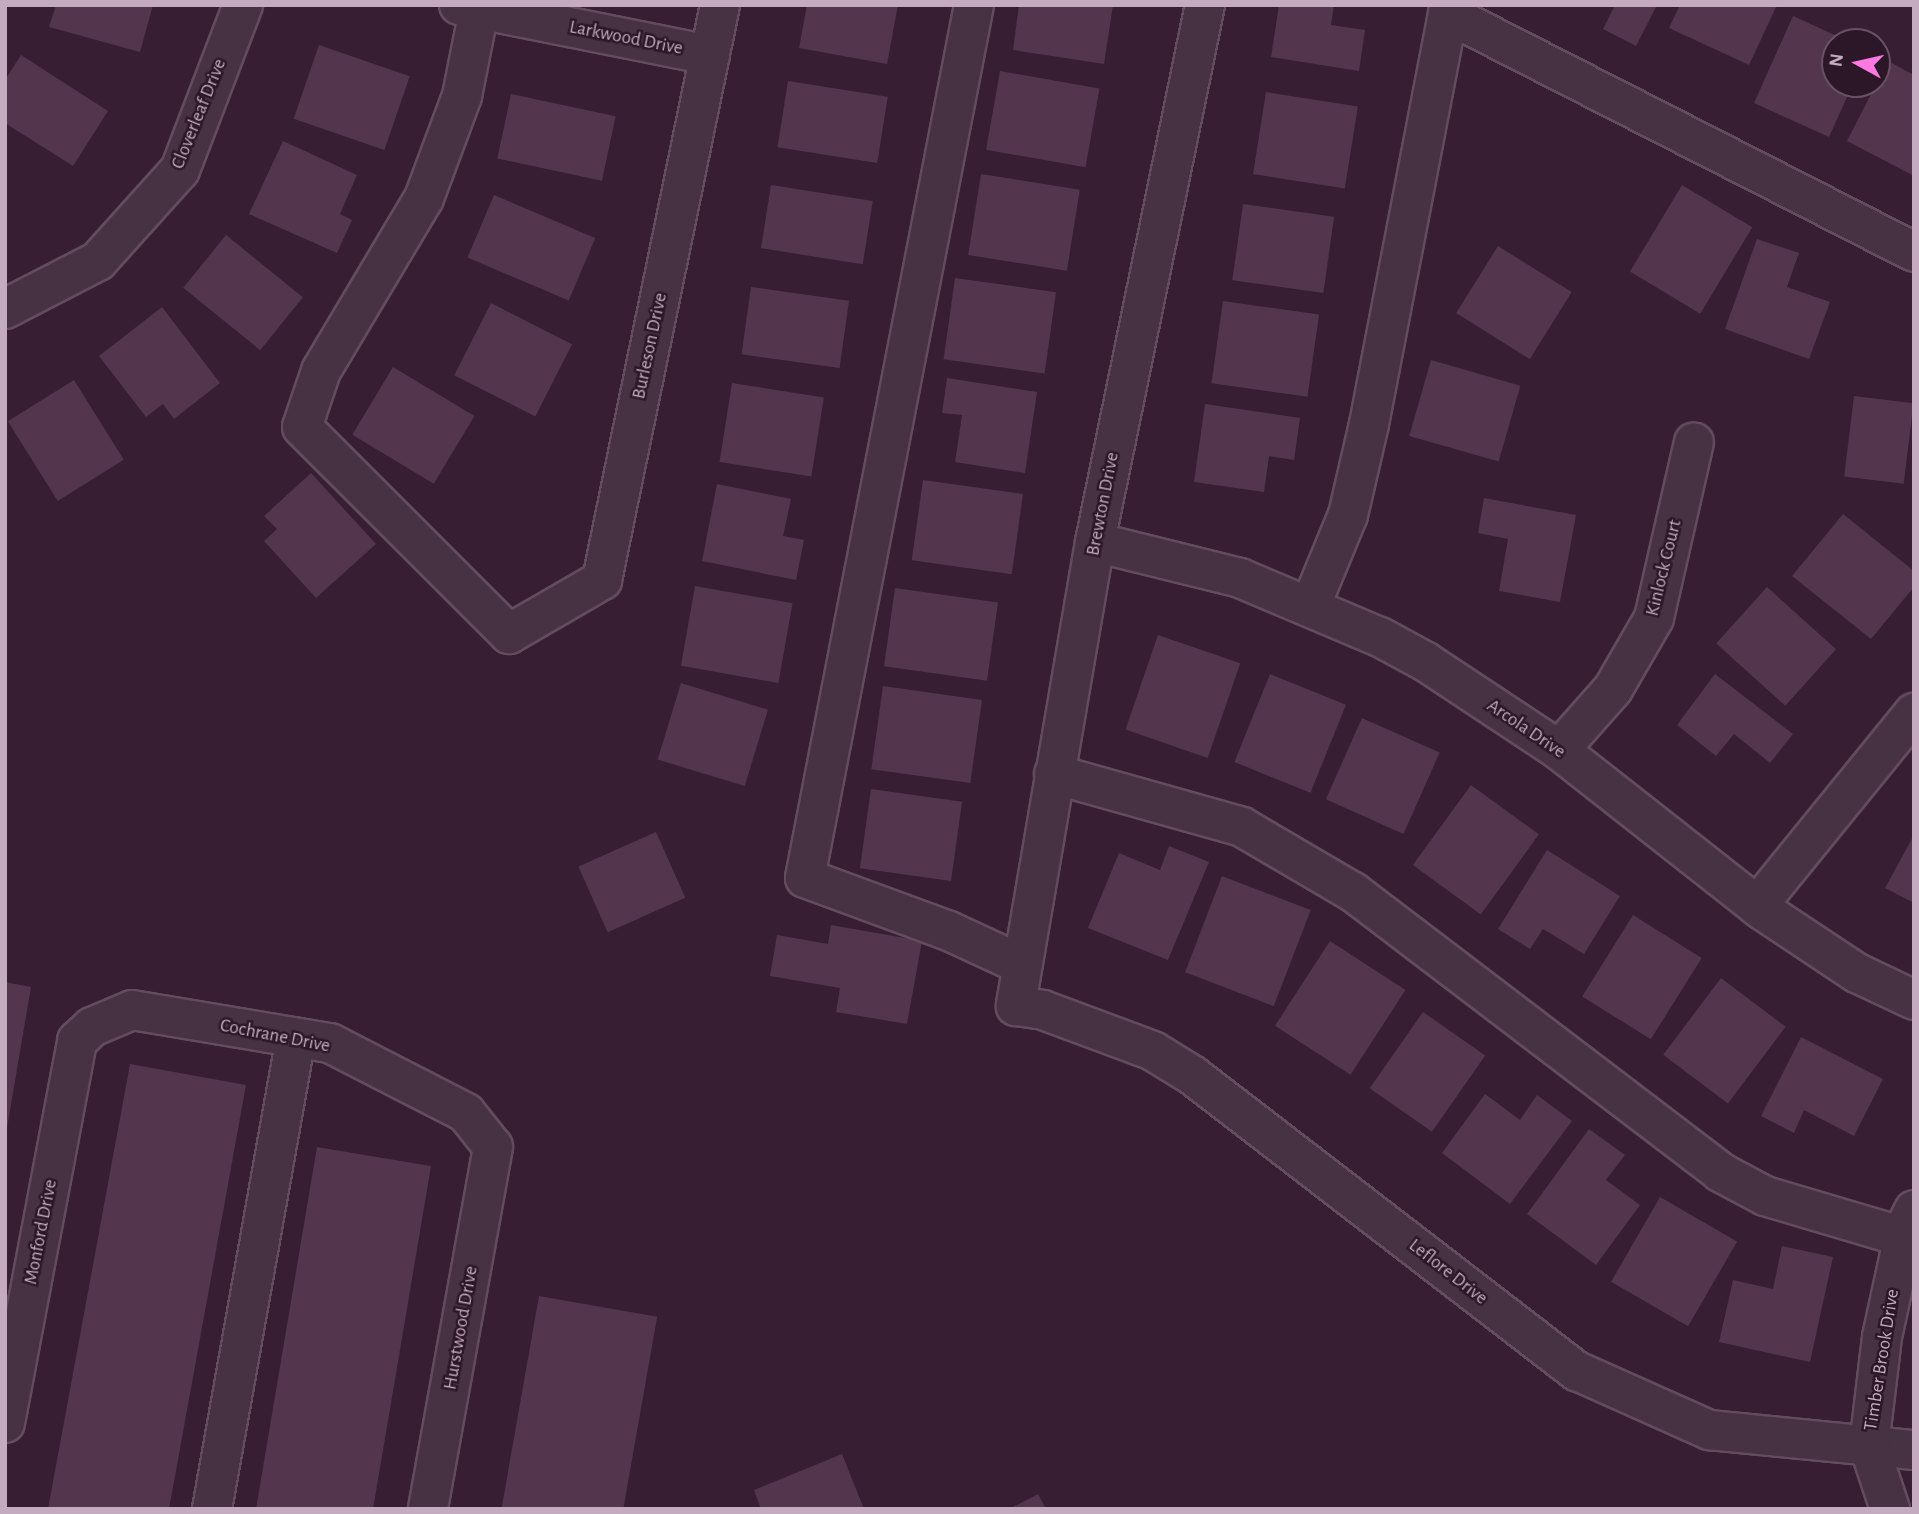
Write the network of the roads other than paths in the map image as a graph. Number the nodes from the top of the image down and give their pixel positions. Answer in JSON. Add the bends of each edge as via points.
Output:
{"nodes":[{"id":1,"x":243,"y":5,"type":"edge"},
{"id":2,"x":720,"y":5,"type":"edge"},
{"id":3,"x":974,"y":5,"type":"edge"},
{"id":4,"x":1205,"y":5,"type":"edge"},
{"id":5,"x":472,"y":7,"type":"edge"},
{"id":6,"x":1449,"y":10,"type":"edge"},
{"id":7,"x":710,"y":55,"type":"junction"},
{"id":8,"x":1914,"y":252,"type":"edge"},
{"id":9,"x":5,"y":309,"type":"edge"},
{"id":10,"x":1694,"y":442,"type":"dead end"},
{"id":11,"x":1095,"y":542,"type":"junction"},
{"id":12,"x":1310,"y":607,"type":"junction"},
{"id":13,"x":1914,"y":713,"type":"edge"},
{"id":14,"x":1559,"y":750,"type":"junction"},
{"id":15,"x":1054,"y":774,"type":"junction"},
{"id":16,"x":1757,"y":906,"type":"junction"},
{"id":17,"x":1020,"y":964,"type":"junction"},
{"id":18,"x":1914,"y":1000,"type":"edge"},
{"id":19,"x":1016,"y":1006,"type":"joint"},
{"id":20,"x":296,"y":1037,"type":"junction"},
{"id":21,"x":77,"y":1041,"type":"joint"},
{"id":22,"x":493,"y":1147,"type":"joint"},
{"id":23,"x":1910,"y":1229,"type":"edge"},
{"id":24,"x":5,"y":1423,"type":"edge"},
{"id":25,"x":1869,"y":1446,"type":"junction"},
{"id":26,"x":1914,"y":1450,"type":"edge"},
{"id":27,"x":212,"y":1509,"type":"edge"},
{"id":28,"x":428,"y":1509,"type":"edge"},
{"id":29,"x":1890,"y":1509,"type":"edge"}],
"edges":[{"from":1,"to":9,"type":"street","name":"Cloverleaf Drive","via":[[180,170],[98,261]]},
{"from":2,"to":7,"type":"street","name":"Burleson Drive"},
{"from":3,"to":17,"type":"street","via":[[805,878]]},
{"from":4,"to":11,"type":"street","name":"Brewton Drive"},
{"from":5,"to":7,"type":"street","name":"Larkwood Drive"},
{"from":5,"to":7,"type":"street","name":"Burleson Drive","via":[[463,96],[424,198],[321,371],[302,427],[509,634],[602,580]]},
{"from":6,"to":8,"type":"street"},
{"from":6,"to":12,"type":"street","via":[[1348,516]]},
{"from":10,"to":14,"type":"street","name":"Kinlock Court","via":[[1654,618],[1613,689]]},
{"from":11,"to":12,"type":"street","name":"Arcola Drive","via":[[1240,578]]},
{"from":11,"to":15,"type":"street","name":"Brewton Drive"},
{"from":12,"to":14,"type":"street","name":"Arcola Drive","via":[[1426,662]]},
{"from":13,"to":16,"type":"street"},
{"from":14,"to":16,"type":"street","name":"Arcola Drive"},
{"from":15,"to":17,"type":"street","name":"Brewton Drive"},
{"from":15,"to":23,"type":"street","via":[[1242,827],[1353,892],[1720,1172],[1765,1196]]},
{"from":16,"to":18,"type":"street","name":"Arcola Drive","via":[[1857,973]]},
{"from":17,"to":19,"type":"street","name":"Brewton Drive"},
{"from":19,"to":25,"type":"street","name":"Leflore Drive","via":[[1042,1010],[1153,1051],[1192,1075],[1577,1371],[1709,1430]]},
{"from":20,"to":21,"type":"street","name":"Cochrane Drive","via":[[132,1010],[92,1027]]},
{"from":20,"to":22,"type":"street","name":"Cochrane Drive","via":[[330,1043],[466,1113]]},
{"from":20,"to":27,"type":"street"},
{"from":21,"to":24,"type":"street","name":"Monford Drive"},
{"from":22,"to":28,"type":"street","name":"Hurstwood Drive"},
{"from":23,"to":25,"type":"street","name":"Timber Brook Drive","via":[[1882,1337]]},
{"from":25,"to":26,"type":"street","name":"Leflore Drive"},
{"from":25,"to":29,"type":"street","name":"Timber Brook Drive"}]}
